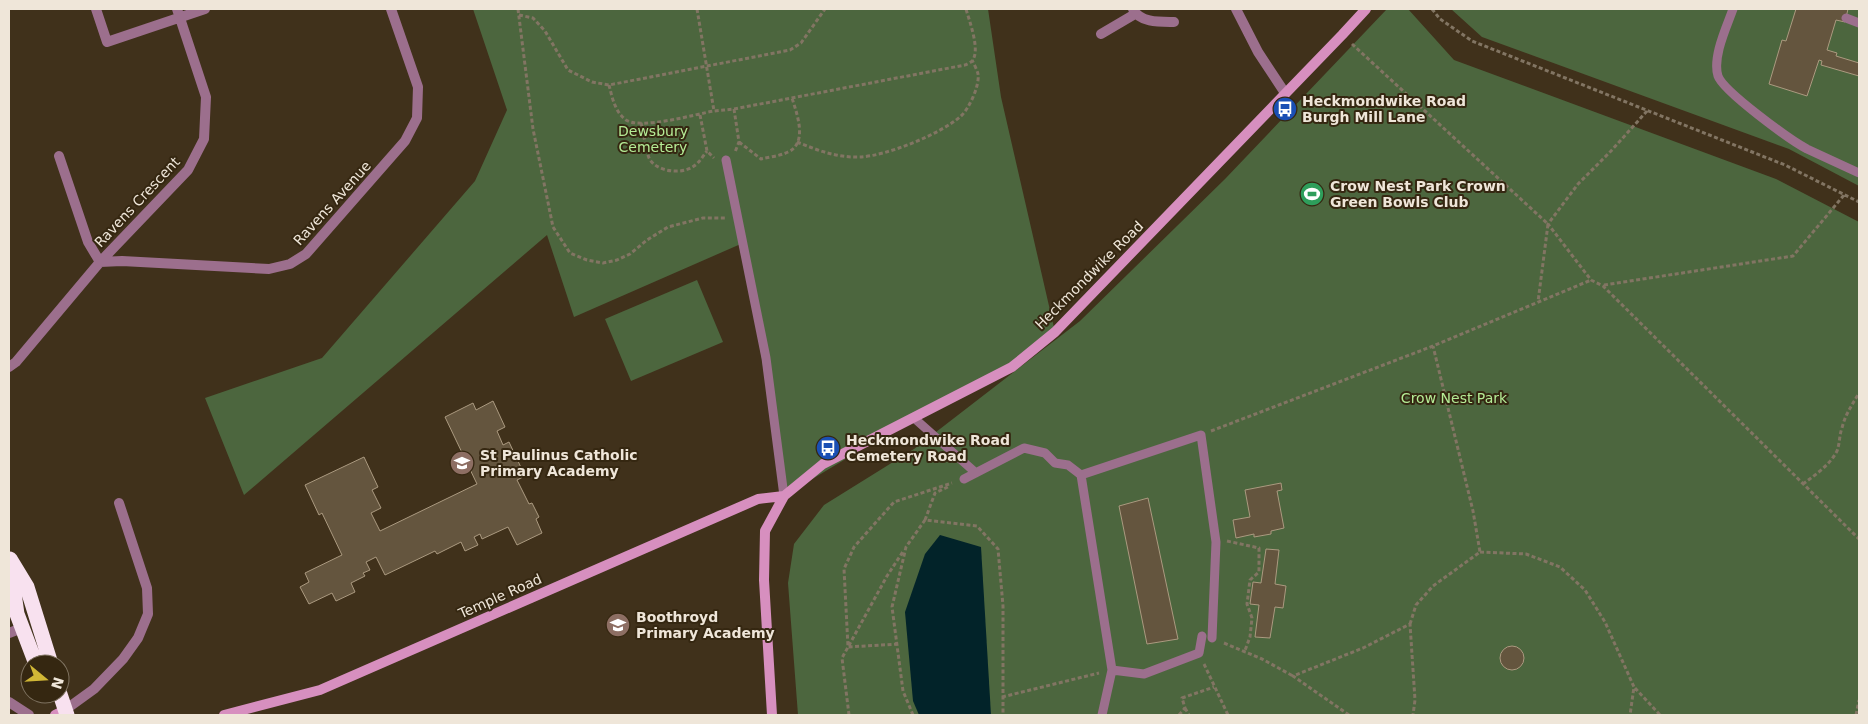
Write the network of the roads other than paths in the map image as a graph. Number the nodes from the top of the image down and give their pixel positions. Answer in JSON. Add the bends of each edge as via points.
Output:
{"nodes":[{"id":1,"x":96,"y":9,"type":"edge"},
{"id":2,"x":205,"y":9,"type":"edge"},
{"id":3,"x":391,"y":9,"type":"edge"},
{"id":4,"x":1236,"y":9,"type":"edge"},
{"id":5,"x":1366,"y":9,"type":"edge"},
{"id":6,"x":1733,"y":9,"type":"edge"},
{"id":7,"x":1134,"y":11,"type":"edge"},
{"id":8,"x":178,"y":13,"type":"edge"},
{"id":9,"x":1846,"y":18,"type":"dead end"},
{"id":10,"x":1174,"y":22,"type":"dead end"},
{"id":11,"x":1859,"y":23,"type":"edge"},
{"id":12,"x":1101,"y":34,"type":"dead end"},
{"id":13,"x":1284,"y":94,"type":"junction"},
{"id":14,"x":59,"y":156,"type":"dead end"},
{"id":15,"x":726,"y":160,"type":"road end"},
{"id":16,"x":1859,"y":173,"type":"edge"},
{"id":17,"x":100,"y":262,"type":"junction"},
{"id":18,"x":9,"y":367,"type":"edge"},
{"id":19,"x":914,"y":418,"type":"junction"},
{"id":20,"x":976,"y":473,"type":"junction"},
{"id":21,"x":1081,"y":475,"type":"junction"},
{"id":22,"x":964,"y":480,"type":"road end"},
{"id":23,"x":784,"y":496,"type":"junction"},
{"id":24,"x":119,"y":503,"type":"dead end"},
{"id":25,"x":9,"y":558,"type":"edge"},
{"id":26,"x":15,"y":631,"type":"edge"},
{"id":27,"x":1202,"y":636,"type":"dead end"},
{"id":28,"x":1212,"y":638,"type":"road end"},
{"id":29,"x":30,"y":654,"type":"edge"},
{"id":30,"x":47,"y":654,"type":"edge"},
{"id":31,"x":1112,"y":670,"type":"junction"},
{"id":32,"x":9,"y":702,"type":"edge"},
{"id":33,"x":63,"y":713,"type":"edge"},
{"id":34,"x":29,"y":715,"type":"edge"},
{"id":35,"x":224,"y":715,"type":"edge"},
{"id":36,"x":772,"y":715,"type":"edge"},
{"id":37,"x":1102,"y":715,"type":"edge"}],
"edges":[{"from":1,"to":8,"type":"street","via":[[107,42]]},
{"from":2,"to":8,"type":"street"},
{"from":3,"to":17,"type":"street","name":"Ravens Avenue","via":[[418,87],[417,118],[405,141],[306,254],[290,264],[269,269]]},
{"from":4,"to":13,"type":"street"},
{"from":5,"to":13,"type":"main road","name":"Heckmondwike Road"},
{"from":6,"to":16,"type":"lane","via":[[1721,42],[1716,66],[1718,78],[1760,116],[1805,148]]},
{"from":7,"to":10,"type":"street","via":[[1154,22]]},
{"from":7,"to":12,"type":"street"},
{"from":8,"to":17,"type":"street","name":"Ravens Crescent","via":[[206,98],[204,139],[188,170]]},
{"from":9,"to":11,"type":"lane"},
{"from":13,"to":19,"type":"main road","name":"Heckmondwike Road","via":[[1055,332],[1012,368]]},
{"from":14,"to":17,"type":"street","name":"Ravens Crescent","via":[[88,242]]},
{"from":15,"to":23,"type":"lane","via":[[766,358]]},
{"from":17,"to":18,"type":"street","name":"Ravens Crescent"},
{"from":19,"to":20,"type":"lane"},
{"from":19,"to":23,"type":"main road","name":"Heckmondwike Road","via":[[824,464]]},
{"from":20,"to":21,"type":"lane","via":[[1024,448],[1045,453],[1055,463],[1068,466]]},
{"from":20,"to":22,"type":"lane"},
{"from":21,"to":28,"type":"lane","via":[[1201,435],[1216,542]]},
{"from":21,"to":31,"type":"lane"},
{"from":23,"to":35,"type":"main road","name":"Temple Road","via":[[758,498],[320,690]]},
{"from":23,"to":36,"type":"main road","via":[[765,530],[764,580]]},
{"from":24,"to":33,"type":"street","via":[[147,588],[148,614],[138,638],[122,659],[94,689]]},
{"from":25,"to":26,"type":"highway","via":[[17,614]]},
{"from":25,"to":30,"type":"highway","via":[[26,587]]},
{"from":26,"to":29,"type":"highway"},
{"from":27,"to":31,"type":"lane","via":[[1199,653],[1144,674]]},
{"from":31,"to":37,"type":"lane"},
{"from":32,"to":34,"type":"street"}]}
